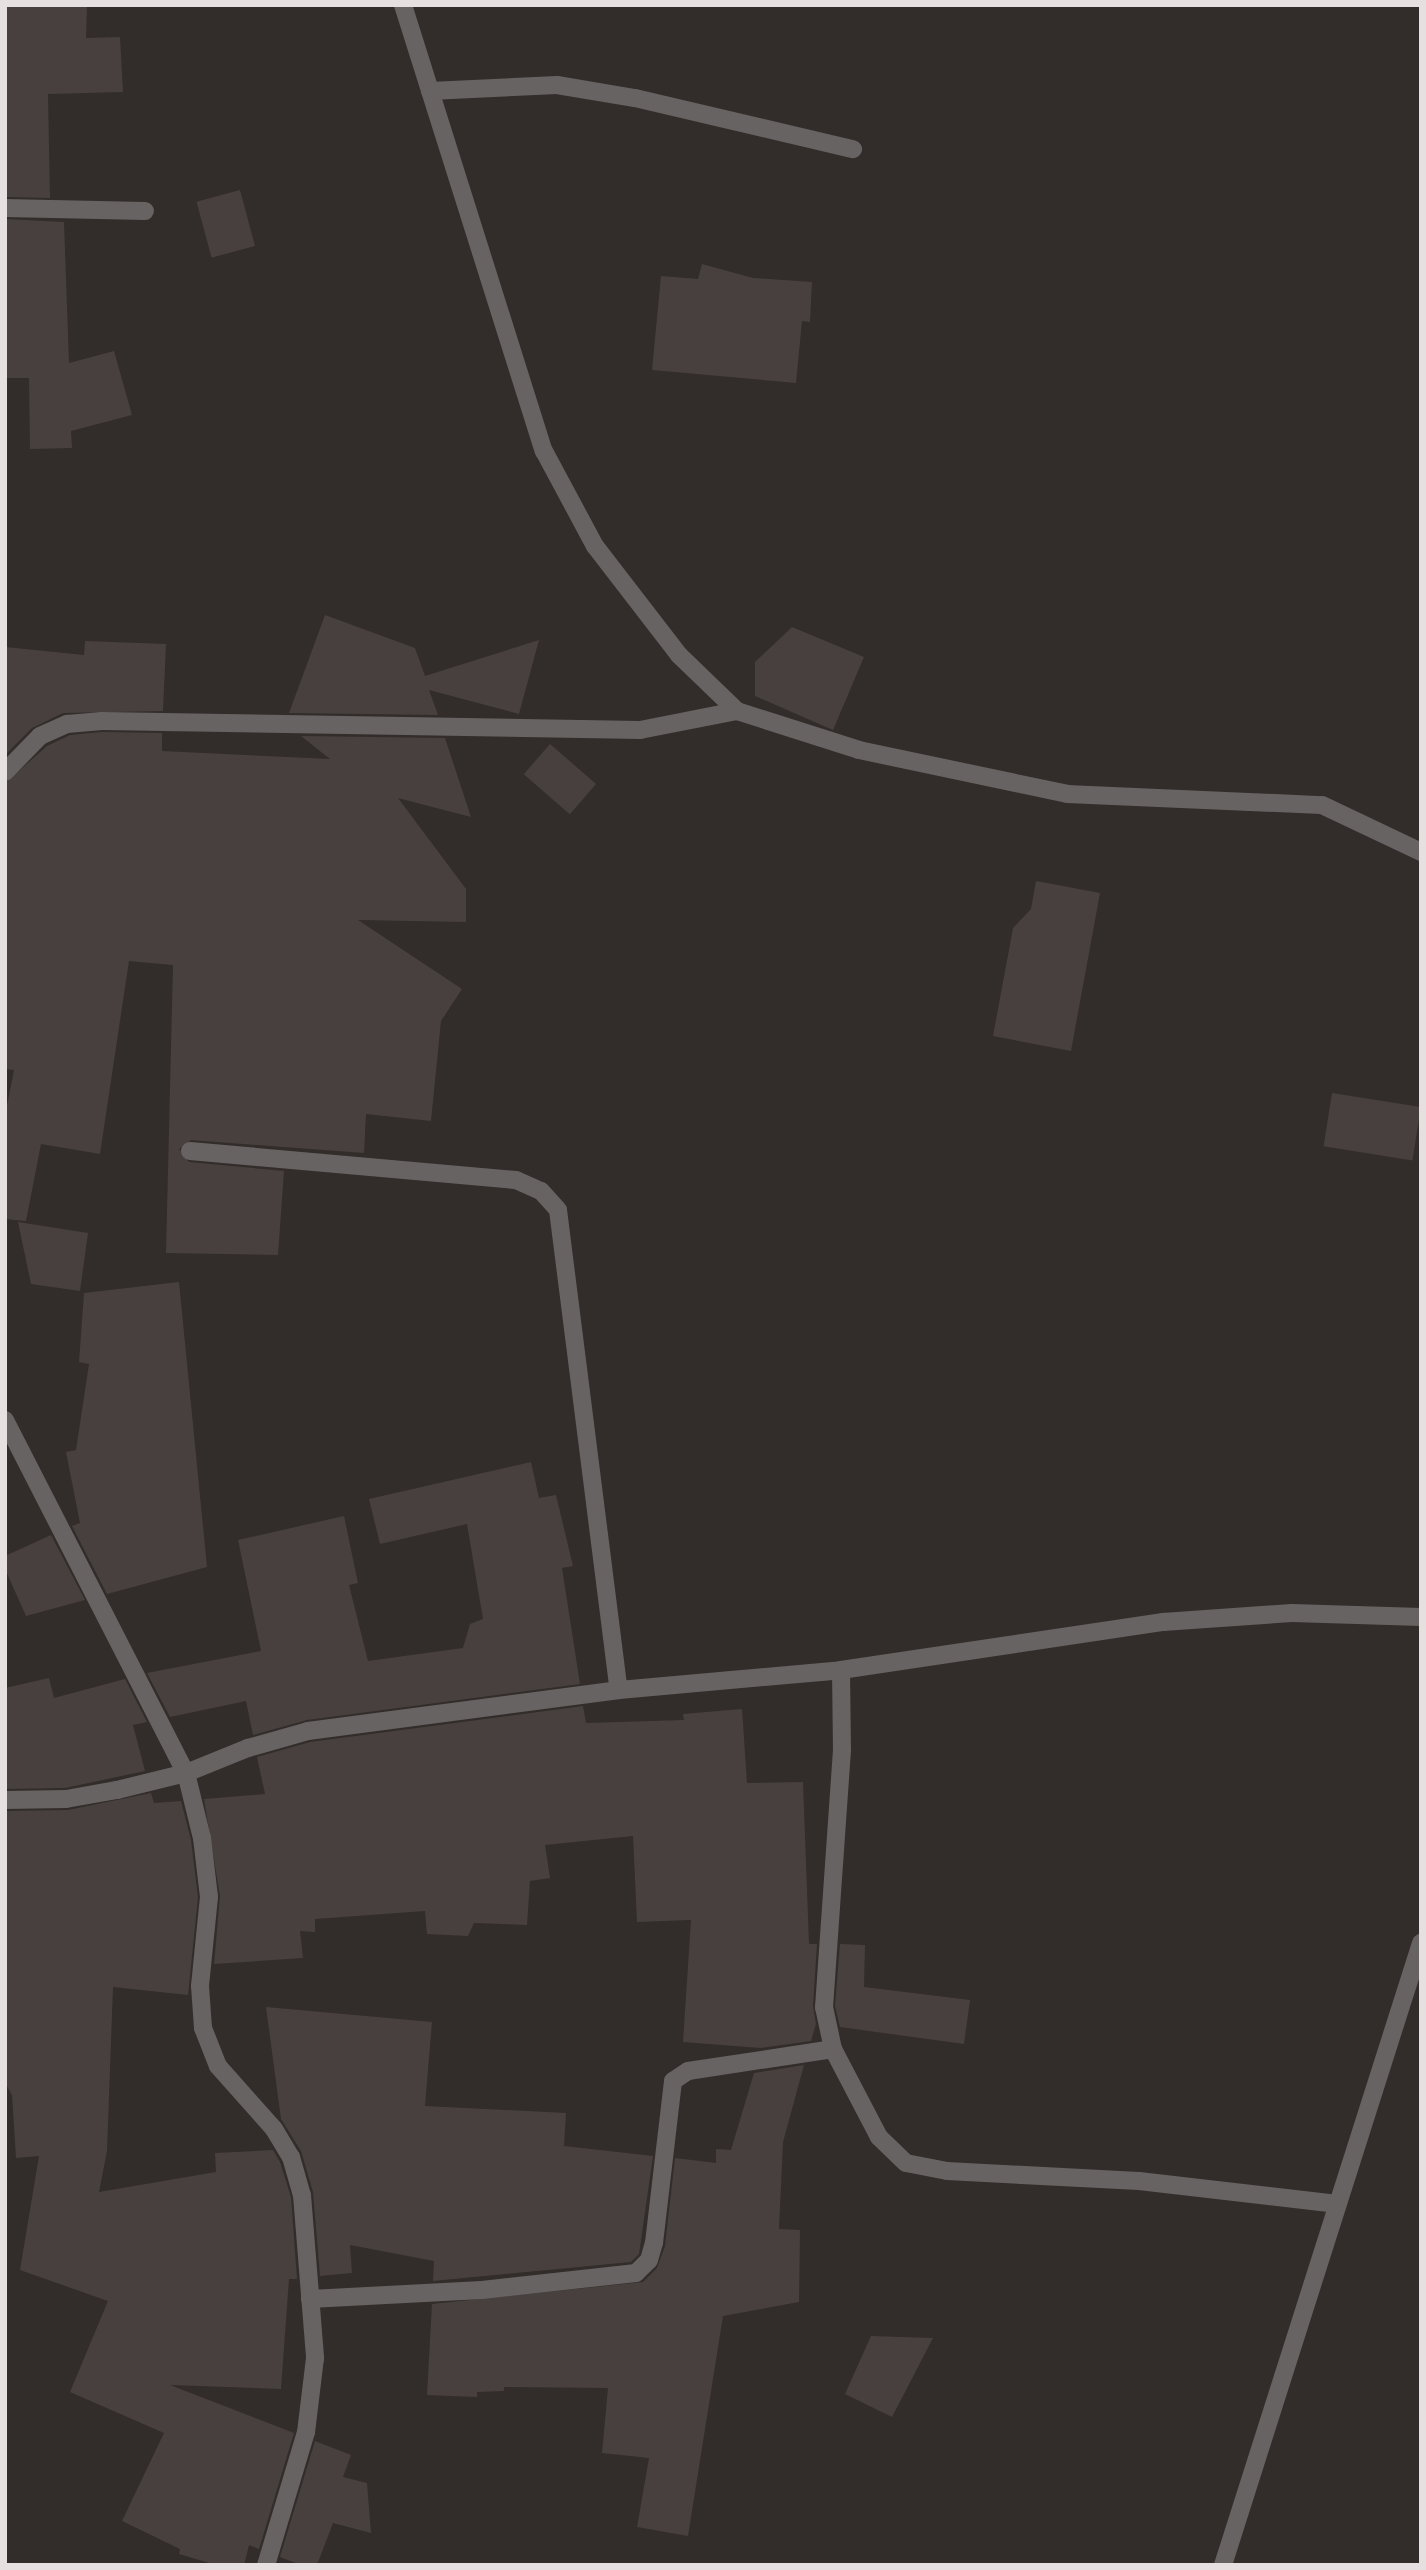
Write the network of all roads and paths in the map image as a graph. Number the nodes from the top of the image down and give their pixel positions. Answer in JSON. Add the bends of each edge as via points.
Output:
{"nodes":[{"id":1,"x":403,"y":5,"type":"edge"},
{"id":2,"x":430,"y":91,"type":"junction"},
{"id":3,"x":853,"y":149,"type":"dead end"},
{"id":4,"x":5,"y":208,"type":"edge"},
{"id":5,"x":145,"y":211,"type":"dead end"},
{"id":6,"x":737,"y":710,"type":"junction"},
{"id":7,"x":5,"y":772,"type":"edge"},
{"id":8,"x":1421,"y":852,"type":"edge"},
{"id":9,"x":190,"y":1151,"type":"dead end"},
{"id":10,"x":5,"y":1420,"type":"edge"},
{"id":11,"x":1421,"y":1617,"type":"edge"},
{"id":12,"x":841,"y":1670,"type":"junction"},
{"id":13,"x":619,"y":1690,"type":"junction"},
{"id":14,"x":186,"y":1773,"type":"junction"},
{"id":15,"x":5,"y":1800,"type":"edge"},
{"id":16,"x":1421,"y":1943,"type":"edge"},
{"id":17,"x":833,"y":2049,"type":"junction"},
{"id":18,"x":1338,"y":2204,"type":"junction"},
{"id":19,"x":310,"y":2299,"type":"junction"},
{"id":20,"x":266,"y":2565,"type":"edge"},
{"id":21,"x":1223,"y":2565,"type":"edge"}],
"edges":[{"from":1,"to":2,"type":"street"},
{"from":2,"to":3,"type":"street","via":[[557,85],[635,98]]},
{"from":2,"to":6,"type":"street","via":[[544,452],[596,546],[679,655]]},
{"from":4,"to":5,"type":"street"},
{"from":6,"to":7,"type":"street","via":[[640,730],[90,722],[67,724],[40,736]]},
{"from":6,"to":8,"type":"street","via":[[859,750],[1067,794],[1322,805]]},
{"from":9,"to":13,"type":"street","via":[[516,1180],[541,1191],[558,1210]]},
{"from":10,"to":14,"type":"street"},
{"from":11,"to":12,"type":"street","via":[[1292,1613],[1163,1622]]},
{"from":12,"to":13,"type":"street"},
{"from":12,"to":17,"type":"street","via":[[842,1750],[824,2007]]},
{"from":13,"to":14,"type":"street","via":[[308,1731]]},
{"from":14,"to":15,"type":"street","via":[[66,1799]]},
{"from":14,"to":19,"type":"street","via":[[202,1838],[209,1896],[200,1986],[203,2028],[218,2066],[274,2129],[291,2157],[302,2195]]},
{"from":16,"to":18,"type":"street"},
{"from":17,"to":18,"type":"street","via":[[879,2137],[906,2163],[947,2171],[1139,2181]]},
{"from":17,"to":19,"type":"street","via":[[688,2071],[673,2081],[654,2243],[649,2260],[636,2273],[482,2290]]},
{"from":18,"to":21,"type":"street"},
{"from":19,"to":20,"type":"street","via":[[315,2358],[306,2432]]}]}
